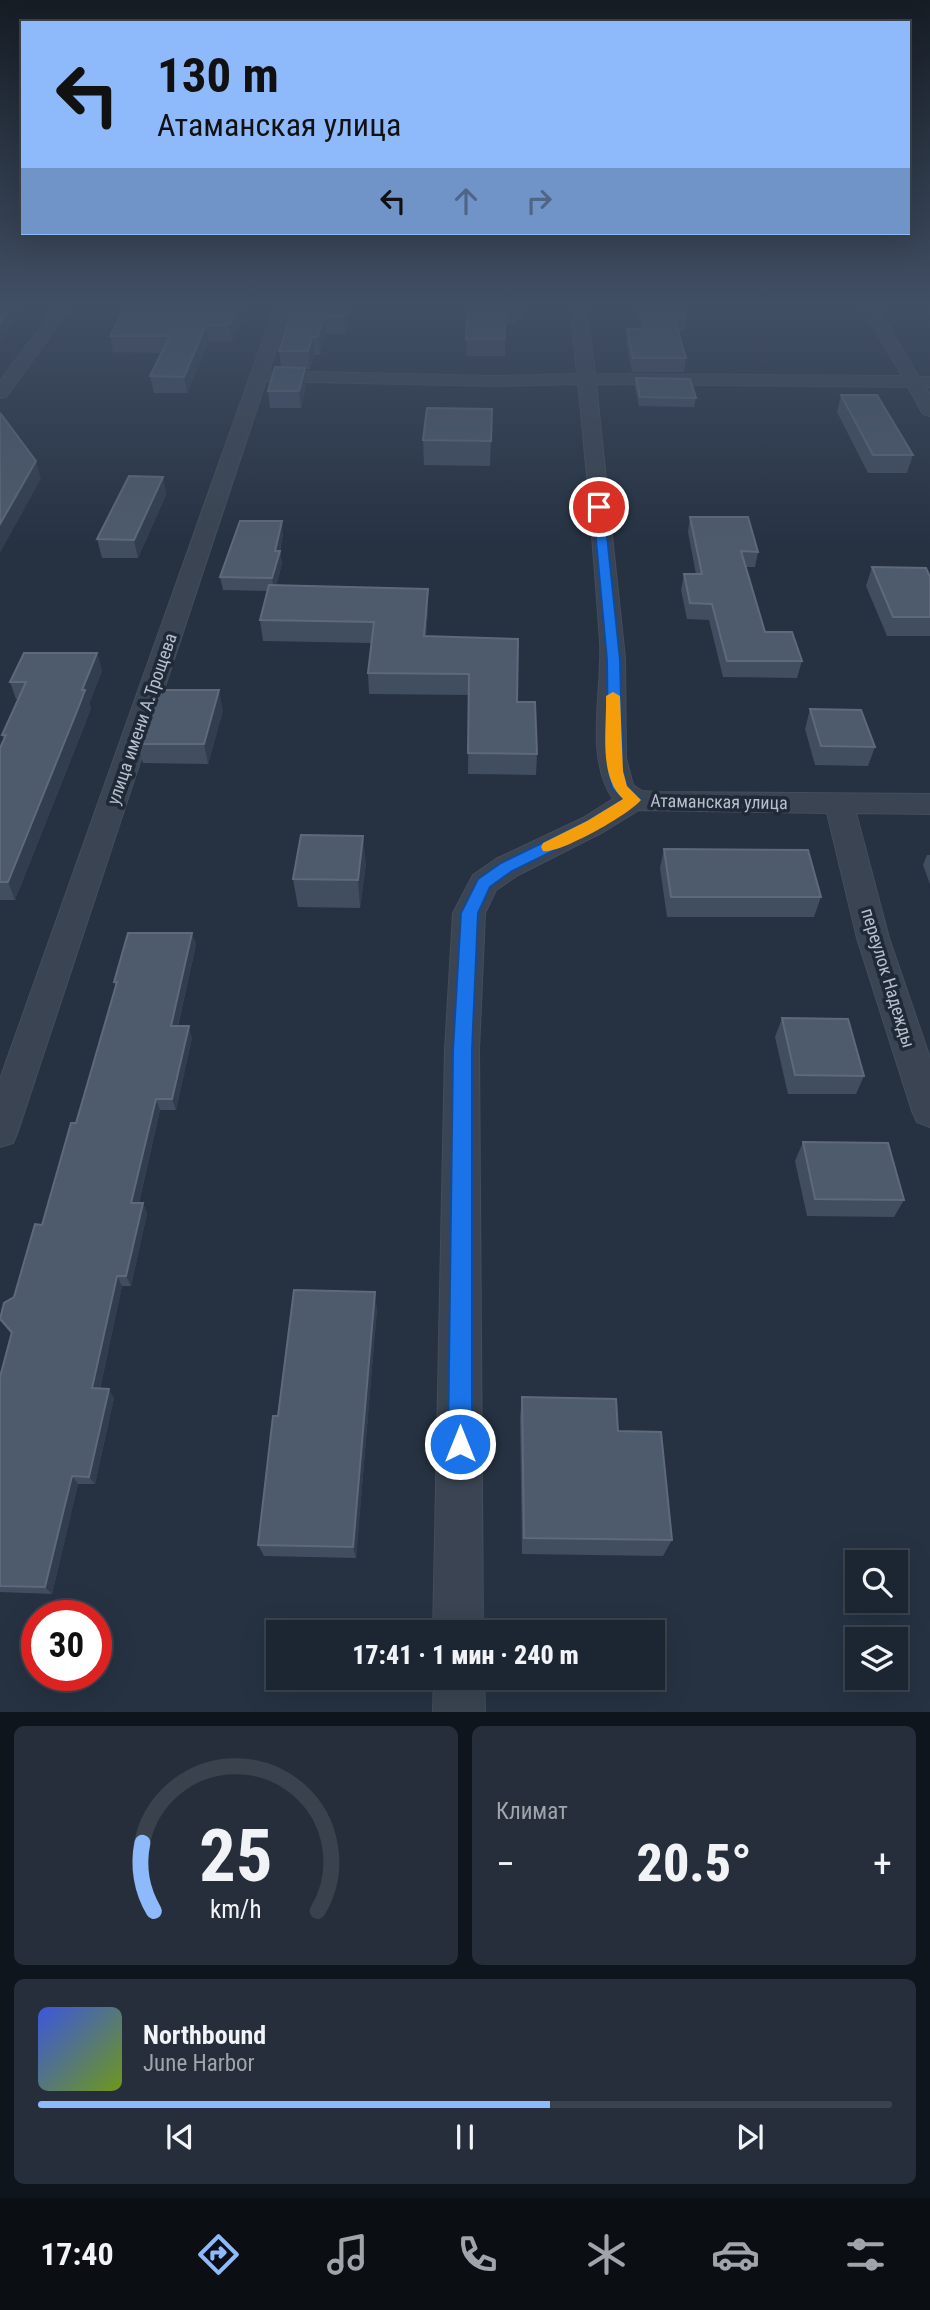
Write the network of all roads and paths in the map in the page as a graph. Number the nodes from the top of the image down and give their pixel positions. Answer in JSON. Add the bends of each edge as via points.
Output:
{"nodes":[{"id":1,"x":257,"y":386,"type":"edge"},
{"id":2,"x":588,"y":386,"type":"edge"},
{"id":3,"x":923,"y":386,"type":"edge"},
{"id":4,"x":930,"y":410,"type":"edge"},
{"id":5,"x":633,"y":800,"type":"junction"},
{"id":6,"x":839,"y":803,"type":"junction"},
{"id":7,"x":930,"y":804,"type":"edge"},
{"id":8,"x":930,"y":1111,"type":"edge"},
{"id":9,"x":0,"y":1131,"type":"edge"},
{"id":10,"x":458,"y":1620,"type":"edge"},
{"id":11,"x":459,"y":1690,"type":"edge"},
{"id":12,"x":459,"y":1712,"type":"edge"}],
"edges":[{"from":1,"to":9,"type":"street","name":"улица имени А.Трощева"},
{"from":2,"to":5,"type":"street","name":"Атаманская улица","via":[[613,660],[615,771],[620,788]]},
{"from":3,"to":4,"type":"street"},
{"from":5,"to":6,"type":"street","name":"Атаманская улица"},
{"from":5,"to":10,"type":"street","via":[[506,867],[484,883],[469,913],[462,1050]]},
{"from":6,"to":7,"type":"street","name":"Атаманская улица"},
{"from":6,"to":8,"type":"street","name":"переулок Надежды","via":[[873,938]]},
{"from":11,"to":12,"type":"street"}]}
